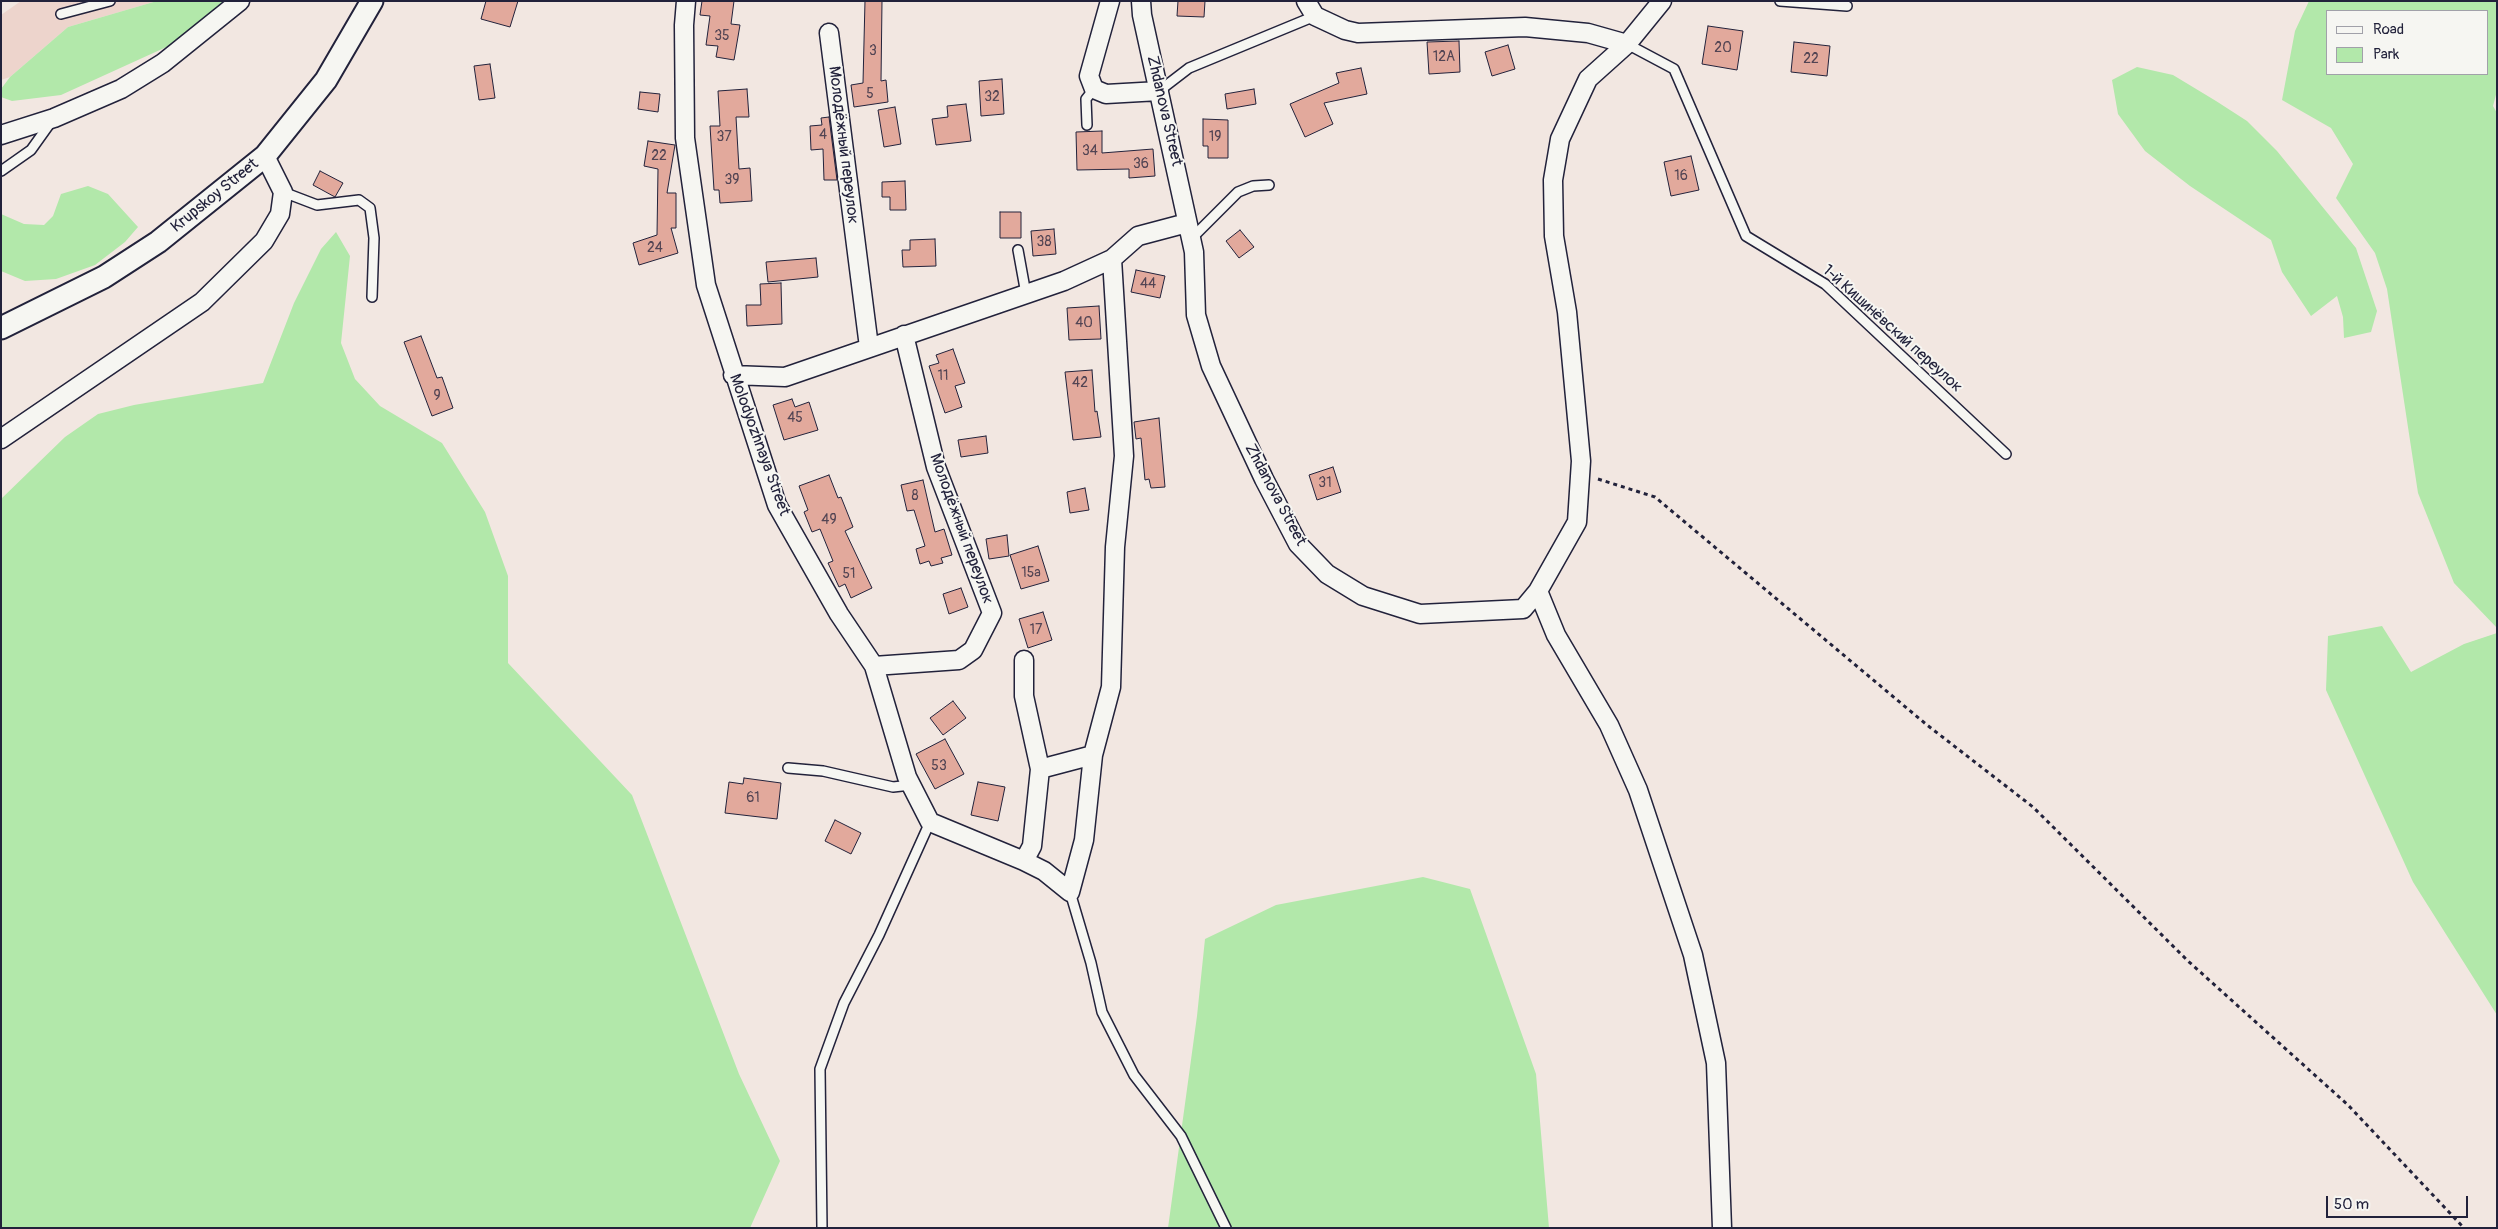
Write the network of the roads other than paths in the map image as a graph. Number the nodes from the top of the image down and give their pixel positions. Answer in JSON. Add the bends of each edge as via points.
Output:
{"nodes":[{"id":1,"x":110,"y":1,"type":"edge"},
{"id":2,"x":240,"y":1,"type":"edge"},
{"id":3,"x":372,"y":1,"type":"edge"},
{"id":4,"x":686,"y":1,"type":"edge"},
{"id":5,"x":1110,"y":1,"type":"edge"},
{"id":6,"x":1128,"y":1,"type":"edge"},
{"id":7,"x":1662,"y":1,"type":"edge"},
{"id":8,"x":1780,"y":1,"type":"edge"},
{"id":9,"x":1847,"y":6,"type":"dead end"},
{"id":10,"x":1141,"y":8,"type":"edge"},
{"id":11,"x":1311,"y":9,"type":"edge"},
{"id":12,"x":61,"y":14,"type":"dead end"},
{"id":13,"x":829,"y":33,"type":"dead end"},
{"id":14,"x":1627,"y":44,"type":"junction"},
{"id":15,"x":1094,"y":89,"type":"junction"},
{"id":16,"x":1159,"y":91,"type":"junction"},
{"id":17,"x":54,"y":118,"type":"junction"},
{"id":18,"x":1088,"y":125,"type":"dead end"},
{"id":19,"x":1,"y":135,"type":"edge"},
{"id":20,"x":265,"y":156,"type":"junction"},
{"id":21,"x":1,"y":171,"type":"edge"},
{"id":22,"x":1269,"y":185,"type":"dead end"},
{"id":23,"x":283,"y":192,"type":"junction"},
{"id":24,"x":1189,"y":231,"type":"junction"},
{"id":25,"x":1018,"y":250,"type":"dead end"},
{"id":26,"x":1112,"y":259,"type":"junction"},
{"id":27,"x":1026,"y":294,"type":"junction"},
{"id":28,"x":372,"y":297,"type":"dead end"},
{"id":29,"x":1,"y":328,"type":"edge"},
{"id":30,"x":904,"y":335,"type":"junction"},
{"id":31,"x":869,"y":346,"type":"junction"},
{"id":32,"x":733,"y":375,"type":"junction"},
{"id":33,"x":1,"y":438,"type":"edge"},
{"id":34,"x":2006,"y":454,"type":"dead end"},
{"id":35,"x":1538,"y":591,"type":"junction"},
{"id":36,"x":1024,"y":660,"type":"dead end"},
{"id":37,"x":874,"y":666,"type":"junction"},
{"id":38,"x":1093,"y":755,"type":"junction"},
{"id":39,"x":788,"y":768,"type":"dead end"},
{"id":40,"x":1040,"y":769,"type":"junction"},
{"id":41,"x":911,"y":785,"type":"junction"},
{"id":42,"x":930,"y":822,"type":"junction"},
{"id":43,"x":1024,"y":861,"type":"junction"},
{"id":44,"x":1070,"y":892,"type":"junction"},
{"id":45,"x":822,"y":1228,"type":"edge"},
{"id":46,"x":1226,"y":1228,"type":"edge"},
{"id":47,"x":1722,"y":1228,"type":"edge"}],
"edges":[{"from":1,"to":12,"type":"lane"},
{"from":2,"to":17,"type":"street","via":[[163,63],[121,89]]},
{"from":3,"to":20,"type":"street","name":"Krupskoy Street","via":[[326,80]]},
{"from":4,"to":32,"type":"street","name":"Molodyozhnaya Street","via":[[685,138],[706,285]]},
{"from":5,"to":15,"type":"street","via":[[1089,76]]},
{"from":6,"to":10,"type":"street"},
{"from":7,"to":14,"type":"street","name":"Zhdanova Street"},
{"from":8,"to":9,"type":"lane"},
{"from":10,"to":16,"type":"street","name":"Zhdanova Street"},
{"from":11,"to":14,"type":"street","via":[[1345,30],[1358,33],[1525,27],[1588,33]]},
{"from":11,"to":16,"type":"lane","via":[[1189,68]]},
{"from":13,"to":31,"type":"street","name":"Молодёжный переулок"},
{"from":14,"to":34,"type":"lane","name":"1-й Кишинёвский переулок","via":[[1674,69],[1746,236],[1825,284]]},
{"from":14,"to":35,"type":"street","name":"Zhdanova Street","via":[[1588,79],[1560,139],[1553,180],[1554,236],[1566,312],[1580,473],[1577,522]]},
{"from":15,"to":16,"type":"street","via":[[1106,94]]},
{"from":15,"to":18,"type":"lane","via":[[1086,98]]},
{"from":16,"to":24,"type":"street","name":"Zhdanova Street"},
{"from":17,"to":19,"type":"street"},
{"from":17,"to":21,"type":"lane","via":[[31,150]]},
{"from":20,"to":23,"type":"street"},
{"from":20,"to":29,"type":"street","name":"Krupskoy Street","via":[[158,242],[104,277]]},
{"from":22,"to":24,"type":"lane","via":[[1253,186],[1238,192]]},
{"from":23,"to":28,"type":"lane","via":[[317,205],[359,200],[370,208],[374,238]]},
{"from":23,"to":33,"type":"street","via":[[280,214],[264,241],[202,302]]},
{"from":24,"to":26,"type":"street","via":[[1138,236]]},
{"from":24,"to":35,"type":"street","name":"Zhdanova Street","via":[[1194,252],[1196,315],[1211,366],[1298,544],[1327,574],[1363,596],[1420,614],[1523,609]]},
{"from":25,"to":27,"type":"lane"},
{"from":26,"to":27,"type":"street"},
{"from":26,"to":38,"type":"street","via":[[1124,456],[1115,547],[1111,687]]},
{"from":27,"to":30,"type":"street"},
{"from":30,"to":31,"type":"street"},
{"from":30,"to":37,"type":"street","name":"Молодёжный переулок","via":[[936,467],[992,613],[973,650],[959,660]]},
{"from":31,"to":32,"type":"street","via":[[785,377]]},
{"from":32,"to":37,"type":"street","name":"Molodyozhnaya Street","via":[[777,505],[839,614]]},
{"from":35,"to":47,"type":"street","via":[[1556,634],[1609,725],[1638,790],[1693,954],[1716,1063]]},
{"from":36,"to":40,"type":"street","via":[[1024,696]]},
{"from":37,"to":41,"type":"street","name":"Molodyozhnaya Street"},
{"from":38,"to":40,"type":"street"},
{"from":38,"to":44,"type":"street","via":[[1084,840]]},
{"from":39,"to":41,"type":"lane","via":[[823,771],[893,787]]},
{"from":40,"to":43,"type":"street","via":[[1032,846]]},
{"from":41,"to":42,"type":"street","name":"Molodyozhnaya Street"},
{"from":42,"to":43,"type":"street"},
{"from":42,"to":45,"type":"lane","via":[[879,935],[844,1002],[820,1070]]},
{"from":43,"to":44,"type":"street","via":[[1044,871]]},
{"from":44,"to":46,"type":"lane","via":[[1102,1012],[1134,1074],[1181,1136]]}]}
